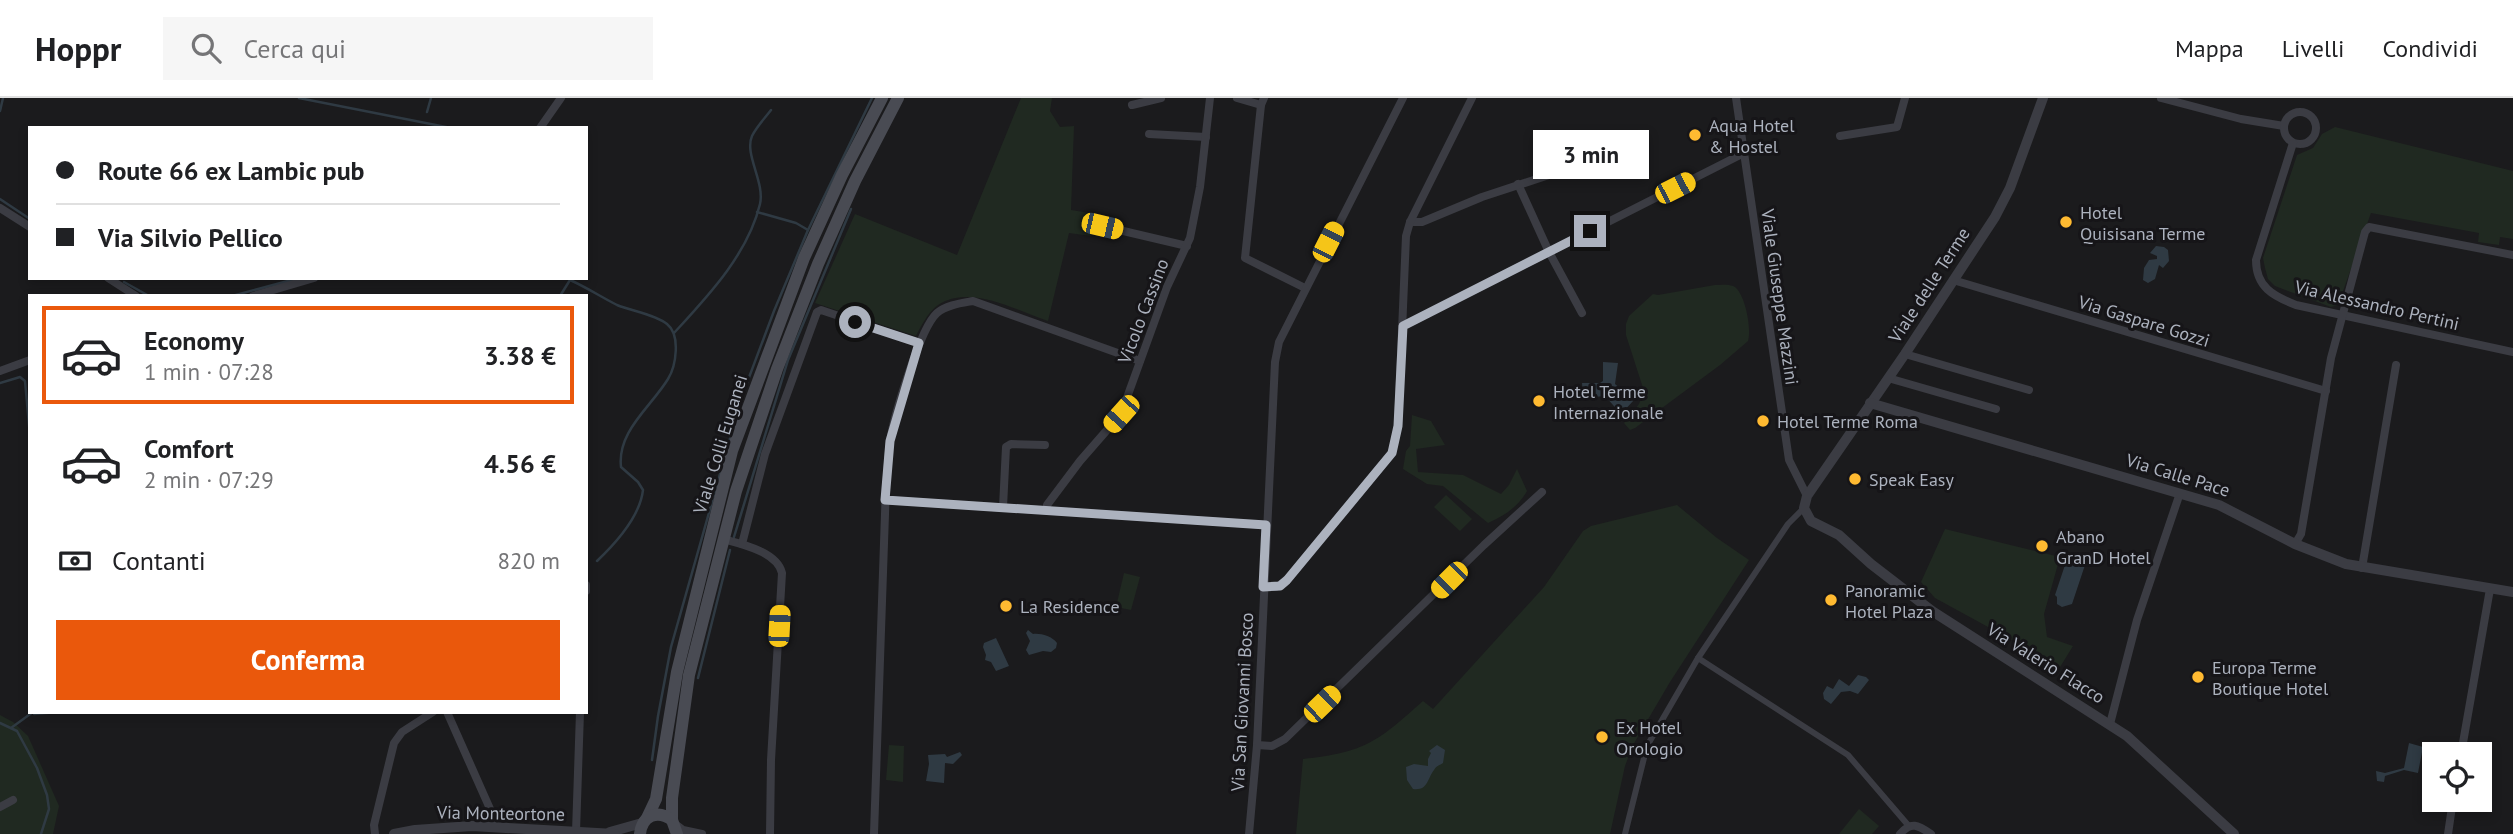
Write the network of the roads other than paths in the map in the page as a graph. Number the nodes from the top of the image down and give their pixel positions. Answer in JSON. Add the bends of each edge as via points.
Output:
{"nodes":[{"id":1,"x":561,"y":98,"type":"edge"},
{"id":2,"x":882,"y":98,"type":"edge"},
{"id":3,"x":898,"y":98,"type":"edge"},
{"id":4,"x":1161,"y":98,"type":"edge"},
{"id":5,"x":1210,"y":98,"type":"edge"},
{"id":6,"x":1237,"y":98,"type":"edge"},
{"id":7,"x":1403,"y":98,"type":"edge"},
{"id":8,"x":1472,"y":98,"type":"edge"},
{"id":9,"x":1736,"y":98,"type":"edge"},
{"id":10,"x":1905,"y":98,"type":"edge"},
{"id":11,"x":2043,"y":98,"type":"edge"},
{"id":12,"x":2161,"y":98,"type":"edge"},
{"id":13,"x":1262,"y":101,"type":"edge"},
{"id":14,"x":1132,"y":105,"type":"dead end"},
{"id":15,"x":541,"y":126,"type":"edge"},
{"id":16,"x":2284,"y":126,"type":"junction"},
{"id":17,"x":1149,"y":134,"type":"dead end"},
{"id":18,"x":1840,"y":136,"type":"dead end"},
{"id":19,"x":1206,"y":137,"type":"junction"},
{"id":20,"x":2293,"y":143,"type":"junction"},
{"id":21,"x":1596,"y":149,"type":"dead end"},
{"id":22,"x":1744,"y":153,"type":"junction"},
{"id":23,"x":1518,"y":184,"type":"junction"},
{"id":24,"x":0,"y":208,"type":"edge"},
{"id":25,"x":1410,"y":222,"type":"junction"},
{"id":26,"x":28,"y":226,"type":"edge"},
{"id":27,"x":1102,"y":226,"type":"dead end"},
{"id":28,"x":1187,"y":246,"type":"junction"},
{"id":29,"x":1549,"y":252,"type":"junction"},
{"id":30,"x":2513,"y":255,"type":"edge"},
{"id":31,"x":111,"y":280,"type":"edge"},
{"id":32,"x":307,"y":280,"type":"edge"},
{"id":33,"x":1953,"y":280,"type":"junction"},
{"id":34,"x":1305,"y":288,"type":"junction"},
{"id":35,"x":131,"y":294,"type":"edge"},
{"id":36,"x":261,"y":294,"type":"edge"},
{"id":37,"x":1582,"y":313,"type":"dead end"},
{"id":38,"x":2342,"y":316,"type":"junction"},
{"id":39,"x":1403,"y":326,"type":"junction"},
{"id":40,"x":919,"y":343,"type":"junction"},
{"id":41,"x":2513,"y":352,"type":"edge"},
{"id":42,"x":1905,"y":354,"type":"junction"},
{"id":43,"x":28,"y":361,"type":"edge"},
{"id":44,"x":1140,"y":361,"type":"junction"},
{"id":45,"x":2396,"y":365,"type":"dead end"},
{"id":46,"x":0,"y":371,"type":"edge"},
{"id":47,"x":1888,"y":378,"type":"junction"},
{"id":48,"x":2029,"y":390,"type":"dead end"},
{"id":49,"x":2326,"y":391,"type":"junction"},
{"id":50,"x":1870,"y":403,"type":"junction"},
{"id":51,"x":1996,"y":409,"type":"dead end"},
{"id":52,"x":1045,"y":446,"type":"dead end"},
{"id":53,"x":1542,"y":492,"type":"dead end"},
{"id":54,"x":2180,"y":493,"type":"junction"},
{"id":55,"x":1807,"y":496,"type":"junction"},
{"id":56,"x":885,"y":500,"type":"junction"},
{"id":57,"x":1003,"y":507,"type":"junction"},
{"id":58,"x":1804,"y":508,"type":"junction"},
{"id":59,"x":1047,"y":510,"type":"junction"},
{"id":60,"x":1266,"y":525,"type":"junction"},
{"id":61,"x":723,"y":539,"type":"junction"},
{"id":62,"x":742,"y":544,"type":"junction"},
{"id":63,"x":2295,"y":544,"type":"junction"},
{"id":64,"x":2362,"y":568,"type":"junction"},
{"id":65,"x":1263,"y":587,"type":"junction"},
{"id":66,"x":2490,"y":589,"type":"junction"},
{"id":67,"x":2513,"y":592,"type":"edge"},
{"id":68,"x":1699,"y":658,"type":"junction"},
{"id":69,"x":430,"y":714,"type":"edge"},
{"id":70,"x":448,"y":714,"type":"edge"},
{"id":71,"x":580,"y":714,"type":"edge"},
{"id":72,"x":2110,"y":724,"type":"junction"},
{"id":73,"x":2463,"y":742,"type":"edge"},
{"id":74,"x":1257,"y":745,"type":"junction"},
{"id":75,"x":13,"y":800,"type":"dead end"},
{"id":76,"x":0,"y":807,"type":"edge"},
{"id":77,"x":2452,"y":812,"type":"edge"},
{"id":78,"x":643,"y":825,"type":"edge"},
{"id":79,"x":1908,"y":825,"type":"junction"},
{"id":80,"x":675,"y":826,"type":"edge"},
{"id":81,"x":495,"y":827,"type":"junction"},
{"id":82,"x":416,"y":832,"type":"edge"},
{"id":83,"x":576,"y":832,"type":"junction"},
{"id":84,"x":375,"y":834,"type":"edge"},
{"id":85,"x":394,"y":834,"type":"edge"},
{"id":86,"x":612,"y":834,"type":"edge"},
{"id":87,"x":702,"y":834,"type":"edge"},
{"id":88,"x":770,"y":834,"type":"edge"},
{"id":89,"x":874,"y":834,"type":"edge"},
{"id":90,"x":1249,"y":834,"type":"edge"},
{"id":91,"x":1625,"y":834,"type":"edge"},
{"id":92,"x":1900,"y":834,"type":"edge"},
{"id":93,"x":1931,"y":834,"type":"edge"},
{"id":94,"x":2234,"y":834,"type":"edge"},
{"id":95,"x":2448,"y":834,"type":"edge"}],
"edges":[{"from":1,"to":15,"type":"street"},
{"from":2,"to":78,"type":"main road","name":"Viale Colli Euganei","via":[[804,258],[732,451],[677,672],[656,799]]},
{"from":3,"to":61,"type":"main road","name":"Viale Colli Euganei","via":[[835,226],[797,317]]},
{"from":4,"to":14,"type":"street"},
{"from":5,"to":19,"type":"street","name":"Vicolo Cassino"},
{"from":6,"to":13,"type":"street"},
{"from":7,"to":34,"type":"street","name":"Via San Giovanni Bosco"},
{"from":8,"to":25,"type":"street"},
{"from":9,"to":22,"type":"street","name":"Viale Giuseppe Mazzini"},
{"from":10,"to":18,"type":"street","via":[[1897,127]]},
{"from":11,"to":33,"type":"street","name":"Viale delle Terme","via":[[2010,188]]},
{"from":12,"to":16,"type":"street"},
{"from":13,"to":34,"type":"street","via":[[1245,258]]},
{"from":16,"to":20,"type":"street"},
{"from":16,"to":20,"type":"street","via":[[2286,119],[2298,112],[2315,122],[2311,139]]},
{"from":17,"to":19,"type":"street"},
{"from":19,"to":28,"type":"street","name":"Vicolo Cassino"},
{"from":20,"to":38,"type":"street","name":"Via Alessandro Pertini","via":[[2260,243],[2256,271],[2273,296]]},
{"from":21,"to":23,"type":"street","via":[[1565,158],[1555,173]]},
{"from":22,"to":29,"type":"street"},
{"from":22,"to":55,"type":"street","name":"Viale Giuseppe Mazzini","via":[[1789,460]]},
{"from":23,"to":25,"type":"street","via":[[1422,222]]},
{"from":23,"to":29,"type":"street"},
{"from":24,"to":26,"type":"street"},
{"from":25,"to":39,"type":"street","via":[[1404,254]]},
{"from":27,"to":28,"type":"street"},
{"from":28,"to":44,"type":"street","name":"Vicolo Cassino"},
{"from":29,"to":37,"type":"street"},
{"from":29,"to":39,"type":"street"},
{"from":30,"to":38,"type":"street","via":[[2369,227]]},
{"from":31,"to":35,"type":"street"},
{"from":32,"to":36,"type":"street"},
{"from":33,"to":42,"type":"street","name":"Viale delle Terme"},
{"from":33,"to":49,"type":"street","name":"Via Gaspare Gozzi"},
{"from":34,"to":60,"type":"street","name":"Via San Giovanni Bosco","via":[[1279,342],[1275,362]]},
{"from":38,"to":41,"type":"street","name":"Via Alessandro Pertini"},
{"from":38,"to":49,"type":"street"},
{"from":39,"to":65,"type":"street","via":[[1398,426],[1392,453],[1287,580],[1280,586]]},
{"from":40,"to":44,"type":"street","via":[[939,311],[973,301]]},
{"from":40,"to":56,"type":"street","via":[[890,441]]},
{"from":40,"to":62,"type":"street","via":[[817,312],[765,454]]},
{"from":42,"to":47,"type":"street","name":"Viale delle Terme"},
{"from":42,"to":48,"type":"street"},
{"from":43,"to":46,"type":"street"},
{"from":44,"to":59,"type":"street","name":"Vicolo Cassino","via":[[1121,414],[1080,461]]},
{"from":45,"to":64,"type":"street"},
{"from":47,"to":50,"type":"street","name":"Viale delle Terme"},
{"from":47,"to":51,"type":"street"},
{"from":49,"to":63,"type":"street","via":[[2301,534]]},
{"from":50,"to":54,"type":"street","name":"Via Calle Pace"},
{"from":50,"to":55,"type":"street","name":"Viale delle Terme"},
{"from":52,"to":57,"type":"street","via":[[1006,447]]},
{"from":53,"to":74,"type":"street","via":[[1285,739],[1272,746]]},
{"from":54,"to":63,"type":"street","name":"Via Calle Pace","via":[[2242,514]]},
{"from":54,"to":72,"type":"street","via":[[2137,620]]},
{"from":55,"to":58,"type":"street","name":"Viale delle Terme"},
{"from":56,"to":57,"type":"street"},
{"from":56,"to":89,"type":"street"},
{"from":57,"to":59,"type":"street"},
{"from":58,"to":68,"type":"street","via":[[1788,524]]},
{"from":58,"to":72,"type":"street","name":"Via Valerio Flacco","via":[[1811,521],[1832,531],[1932,611]]},
{"from":59,"to":60,"type":"street"},
{"from":60,"to":65,"type":"street","name":"Via San Giovanni Bosco"},
{"from":61,"to":62,"type":"street"},
{"from":61,"to":80,"type":"main road","name":"Viale Colli Euganei","via":[[689,675],[672,798]]},
{"from":62,"to":88,"type":"street","via":[[771,558],[782,573]]},
{"from":63,"to":64,"type":"street","name":"Via Calle Pace"},
{"from":64,"to":66,"type":"street","name":"Via Calle Pace"},
{"from":65,"to":74,"type":"street","name":"Via San Giovanni Bosco"},
{"from":66,"to":67,"type":"street","name":"Via Calle Pace"},
{"from":66,"to":73,"type":"street"},
{"from":68,"to":79,"type":"street","via":[[1848,755]]},
{"from":68,"to":91,"type":"street","via":[[1647,746]]},
{"from":69,"to":84,"type":"street","via":[[402,732],[394,743],[376,812]]},
{"from":70,"to":81,"type":"street"},
{"from":71,"to":83,"type":"street"},
{"from":72,"to":94,"type":"street","name":"Via Valerio Flacco"},
{"from":74,"to":90,"type":"street","name":"Via San Giovanni Bosco"},
{"from":75,"to":76,"type":"street"},
{"from":77,"to":95,"type":"street"},
{"from":78,"to":80,"type":"main road","via":[[660,814]]},
{"from":78,"to":86,"type":"street","name":"Via Monteortone"},
{"from":79,"to":92,"type":"street"},
{"from":79,"to":93,"type":"street","via":[[1916,824]]},
{"from":80,"to":87,"type":"street"},
{"from":81,"to":82,"type":"street","name":"Via Monteortone"},
{"from":81,"to":83,"type":"street","name":"Via Monteortone"},
{"from":82,"to":85,"type":"street","name":"Via Monteortone"},
{"from":83,"to":86,"type":"street","name":"Via Monteortone"}]}
